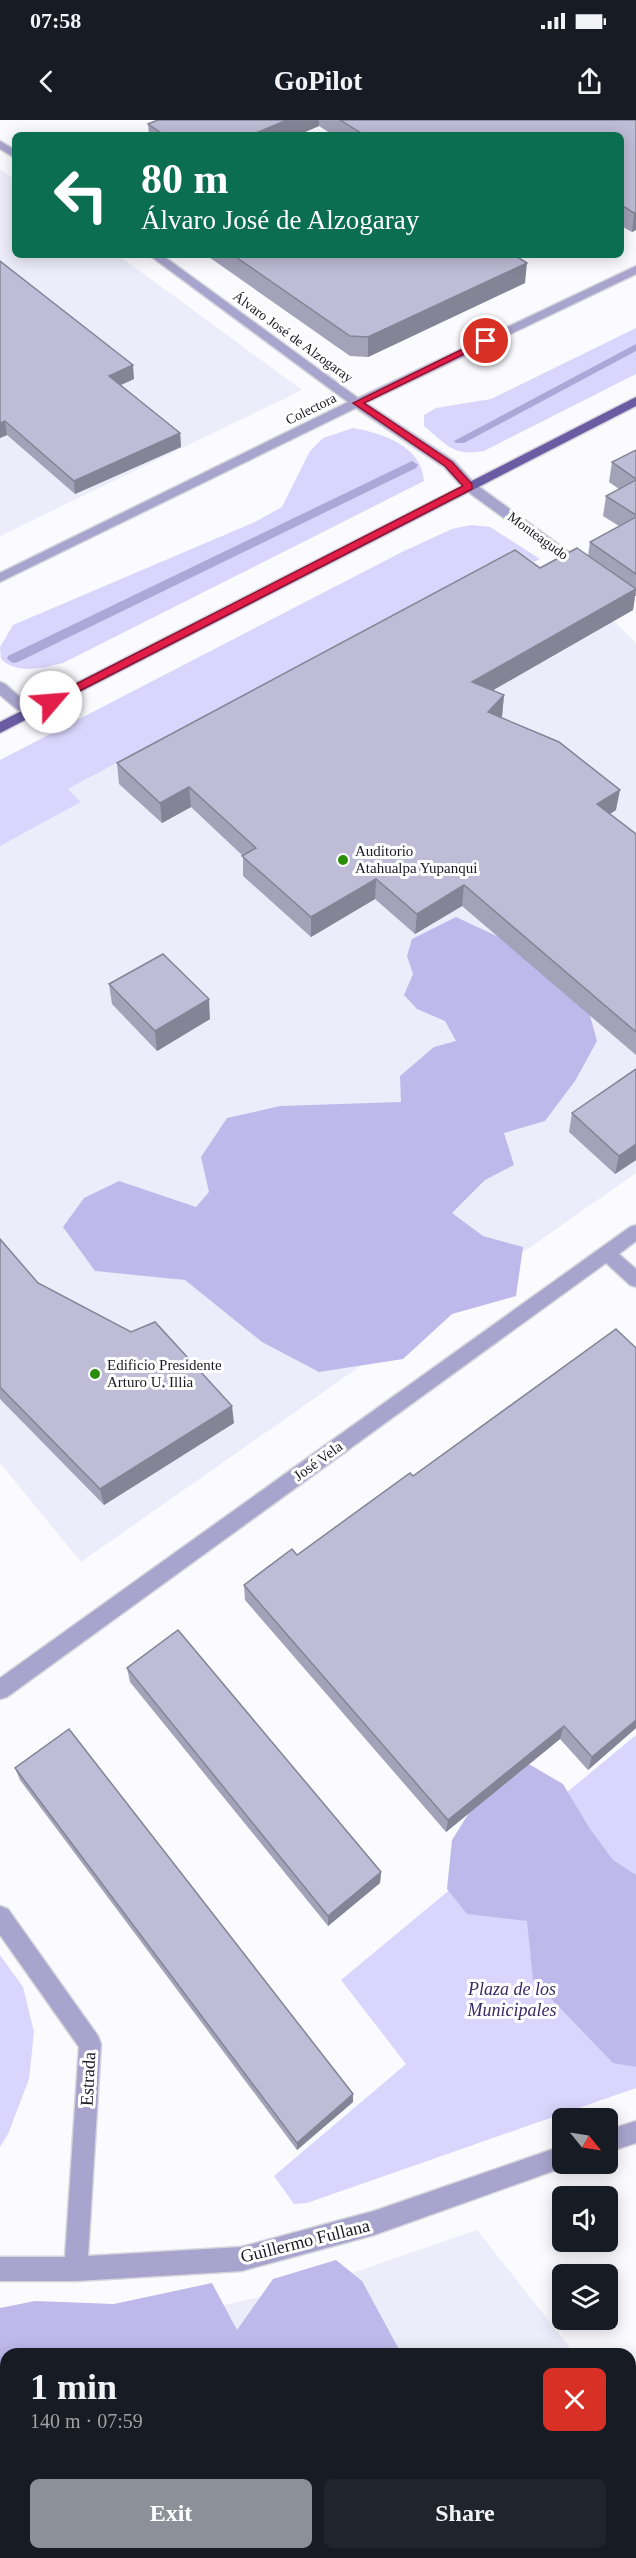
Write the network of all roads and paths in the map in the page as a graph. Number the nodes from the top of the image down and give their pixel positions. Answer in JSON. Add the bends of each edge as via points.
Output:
{"nodes":[{"id":1,"x":159,"y":258,"type":"edge"},
{"id":2,"x":636,"y":270,"type":"edge"},
{"id":3,"x":636,"y":401,"type":"edge"},
{"id":4,"x":357,"y":403,"type":"junction"},
{"id":5,"x":469,"y":486,"type":"junction"},
{"id":6,"x":0,"y":578,"type":"edge"},
{"id":7,"x":599,"y":580,"type":"edge"},
{"id":8,"x":0,"y":687,"type":"edge"},
{"id":9,"x":30,"y":713,"type":"junction"},
{"id":10,"x":0,"y":728,"type":"edge"},
{"id":11,"x":636,"y":1232,"type":"edge"},
{"id":12,"x":607,"y":1253,"type":"junction"},
{"id":13,"x":636,"y":1280,"type":"edge"},
{"id":14,"x":0,"y":1690,"type":"edge"},
{"id":15,"x":0,"y":1917,"type":"edge"},
{"id":16,"x":636,"y":2132,"type":"edge"},
{"id":17,"x":618,"y":2138,"type":"edge"},
{"id":18,"x":552,"y":2161,"type":"edge"},
{"id":19,"x":0,"y":2269,"type":"edge"},
{"id":20,"x":76,"y":2269,"type":"junction"}],
"edges":[{"from":1,"to":4,"type":"street","name":"Álvaro José de Alzogaray"},
{"from":2,"to":4,"type":"street","name":"Colectora"},
{"from":3,"to":5,"type":"main road"},
{"from":4,"to":5,"type":"street","name":"Álvaro José de Alzogaray","via":[[449,464]]},
{"from":4,"to":6,"type":"street","name":"Colectora"},
{"from":5,"to":7,"type":"street","name":"Monteagudo"},
{"from":5,"to":9,"type":"main road"},
{"from":8,"to":9,"type":"street"},
{"from":9,"to":10,"type":"main road"},
{"from":11,"to":12,"type":"street","name":"José Vela"},
{"from":12,"to":13,"type":"street"},
{"from":12,"to":14,"type":"street","name":"José Vela"},
{"from":15,"to":20,"type":"street","name":"Estrada","via":[[90,2044]]},
{"from":16,"to":17,"type":"street"},
{"from":18,"to":20,"type":"street","name":"Guillermo Fullana","via":[[374,2223],[241,2259]]},
{"from":19,"to":20,"type":"street","name":"Guillermo Fullana"}]}
